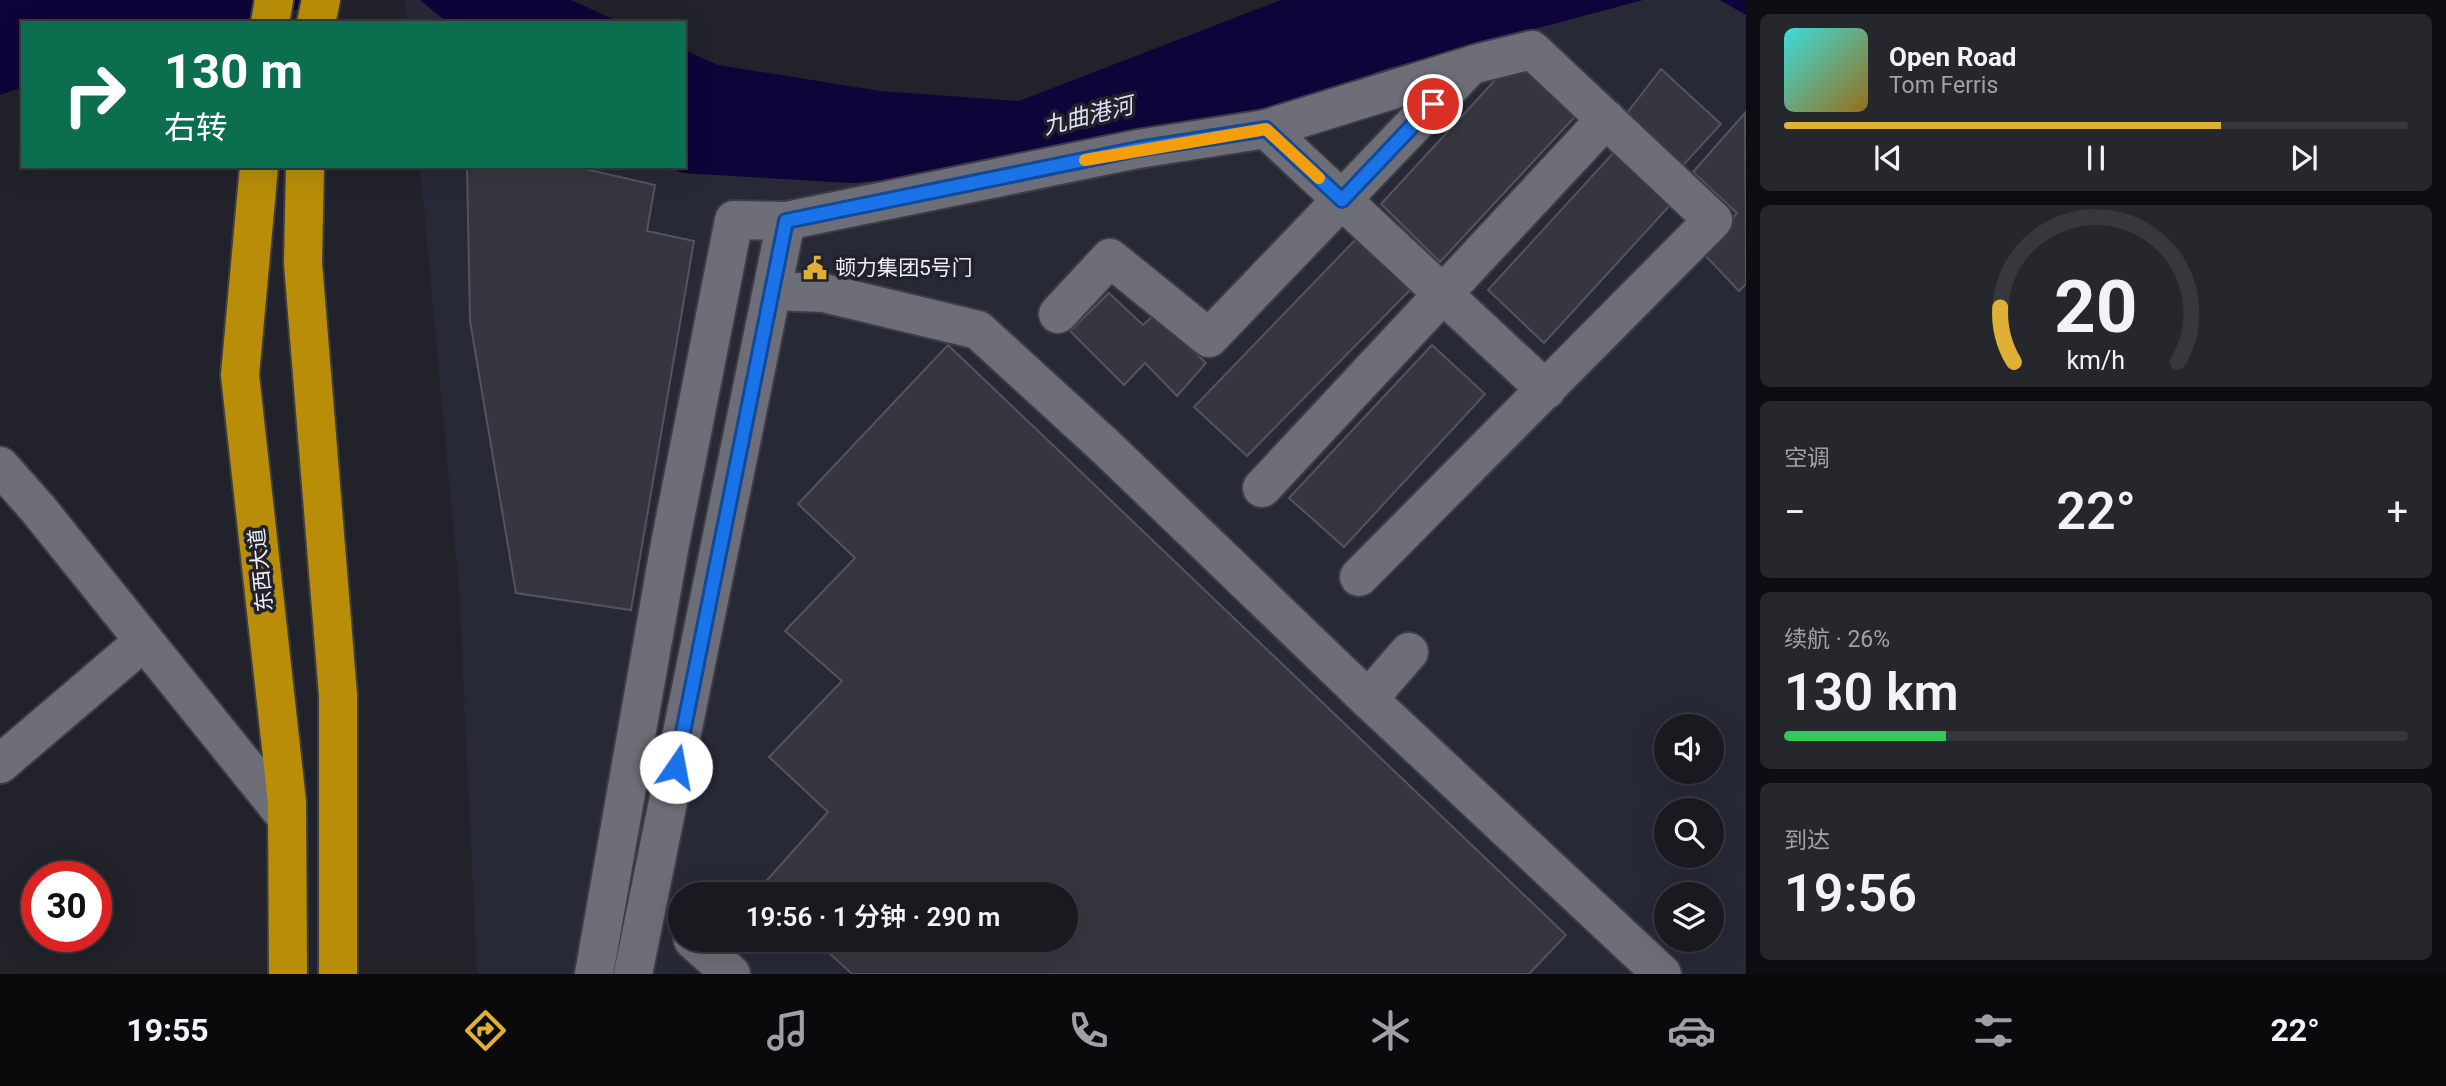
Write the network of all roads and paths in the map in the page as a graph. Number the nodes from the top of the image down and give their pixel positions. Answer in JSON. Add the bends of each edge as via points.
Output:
{"nodes":[{"id":1,"x":274,"y":0,"type":"edge"},
{"id":2,"x":321,"y":0,"type":"edge"},
{"id":3,"x":271,"y":21,"type":"edge"},
{"id":4,"x":316,"y":21,"type":"edge"},
{"id":5,"x":1470,"y":66,"type":"junction"},
{"id":6,"x":1606,"y":119,"type":"junction"},
{"id":7,"x":1266,"y":129,"type":"junction"},
{"id":8,"x":258,"y":168,"type":"edge"},
{"id":9,"x":305,"y":168,"type":"edge"},
{"id":10,"x":1342,"y":200,"type":"junction"},
{"id":11,"x":786,"y":221,"type":"junction"},
{"id":12,"x":772,"y":291,"type":"junction"},
{"id":13,"x":1443,"y":294,"type":"junction"},
{"id":14,"x":1058,"y":314,"type":"dead end"},
{"id":15,"x":1546,"y":390,"type":"junction"},
{"id":16,"x":0,"y":466,"type":"edge"},
{"id":17,"x":1262,"y":488,"type":"dead end"},
{"id":18,"x":1359,"y":577,"type":"dead end"},
{"id":19,"x":145,"y":642,"type":"junction"},
{"id":20,"x":1409,"y":652,"type":"dead end"},
{"id":21,"x":1368,"y":699,"type":"junction"},
{"id":22,"x":0,"y":764,"type":"edge"},
{"id":23,"x":287,"y":818,"type":"junction"},
{"id":24,"x":649,"y":899,"type":"junction"},
{"id":25,"x":668,"y":916,"type":"edge"},
{"id":26,"x":706,"y":952,"type":"edge"},
{"id":27,"x":288,"y":974,"type":"edge"},
{"id":28,"x":338,"y":974,"type":"edge"},
{"id":29,"x":594,"y":974,"type":"edge"},
{"id":30,"x":633,"y":974,"type":"edge"},
{"id":31,"x":731,"y":974,"type":"edge"},
{"id":32,"x":1662,"y":974,"type":"edge"}],
"edges":[{"from":1,"to":3,"type":"highway"},
{"from":2,"to":4,"type":"highway"},
{"from":5,"to":6,"type":"street","via":[[1532,50]]},
{"from":5,"to":7,"type":"street"},
{"from":5,"to":10,"type":"street"},
{"from":6,"to":13,"type":"street"},
{"from":6,"to":15,"type":"street","via":[[1713,220]]},
{"from":7,"to":10,"type":"street"},
{"from":7,"to":11,"type":"street","via":[[1138,149]]},
{"from":8,"to":23,"type":"highway","name":"东西大道","via":[[240,375]]},
{"from":9,"to":28,"type":"highway","via":[[303,263],[338,695]]},
{"from":10,"to":13,"type":"street"},
{"from":10,"to":14,"type":"street","via":[[1209,338],[1110,258]]},
{"from":11,"to":12,"type":"street"},
{"from":11,"to":29,"type":"street","via":[[734,220],[670,544]]},
{"from":12,"to":21,"type":"street","via":[[824,293],[978,330]]},
{"from":12,"to":24,"type":"street"},
{"from":13,"to":15,"type":"street"},
{"from":13,"to":17,"type":"street"},
{"from":15,"to":18,"type":"street"},
{"from":16,"to":19,"type":"street"},
{"from":19,"to":22,"type":"street"},
{"from":19,"to":23,"type":"street"},
{"from":20,"to":21,"type":"street"},
{"from":21,"to":32,"type":"street"},
{"from":23,"to":27,"type":"highway","name":"东西大道"},
{"from":24,"to":25,"type":"street"},
{"from":24,"to":30,"type":"street"},
{"from":26,"to":31,"type":"street"}]}
